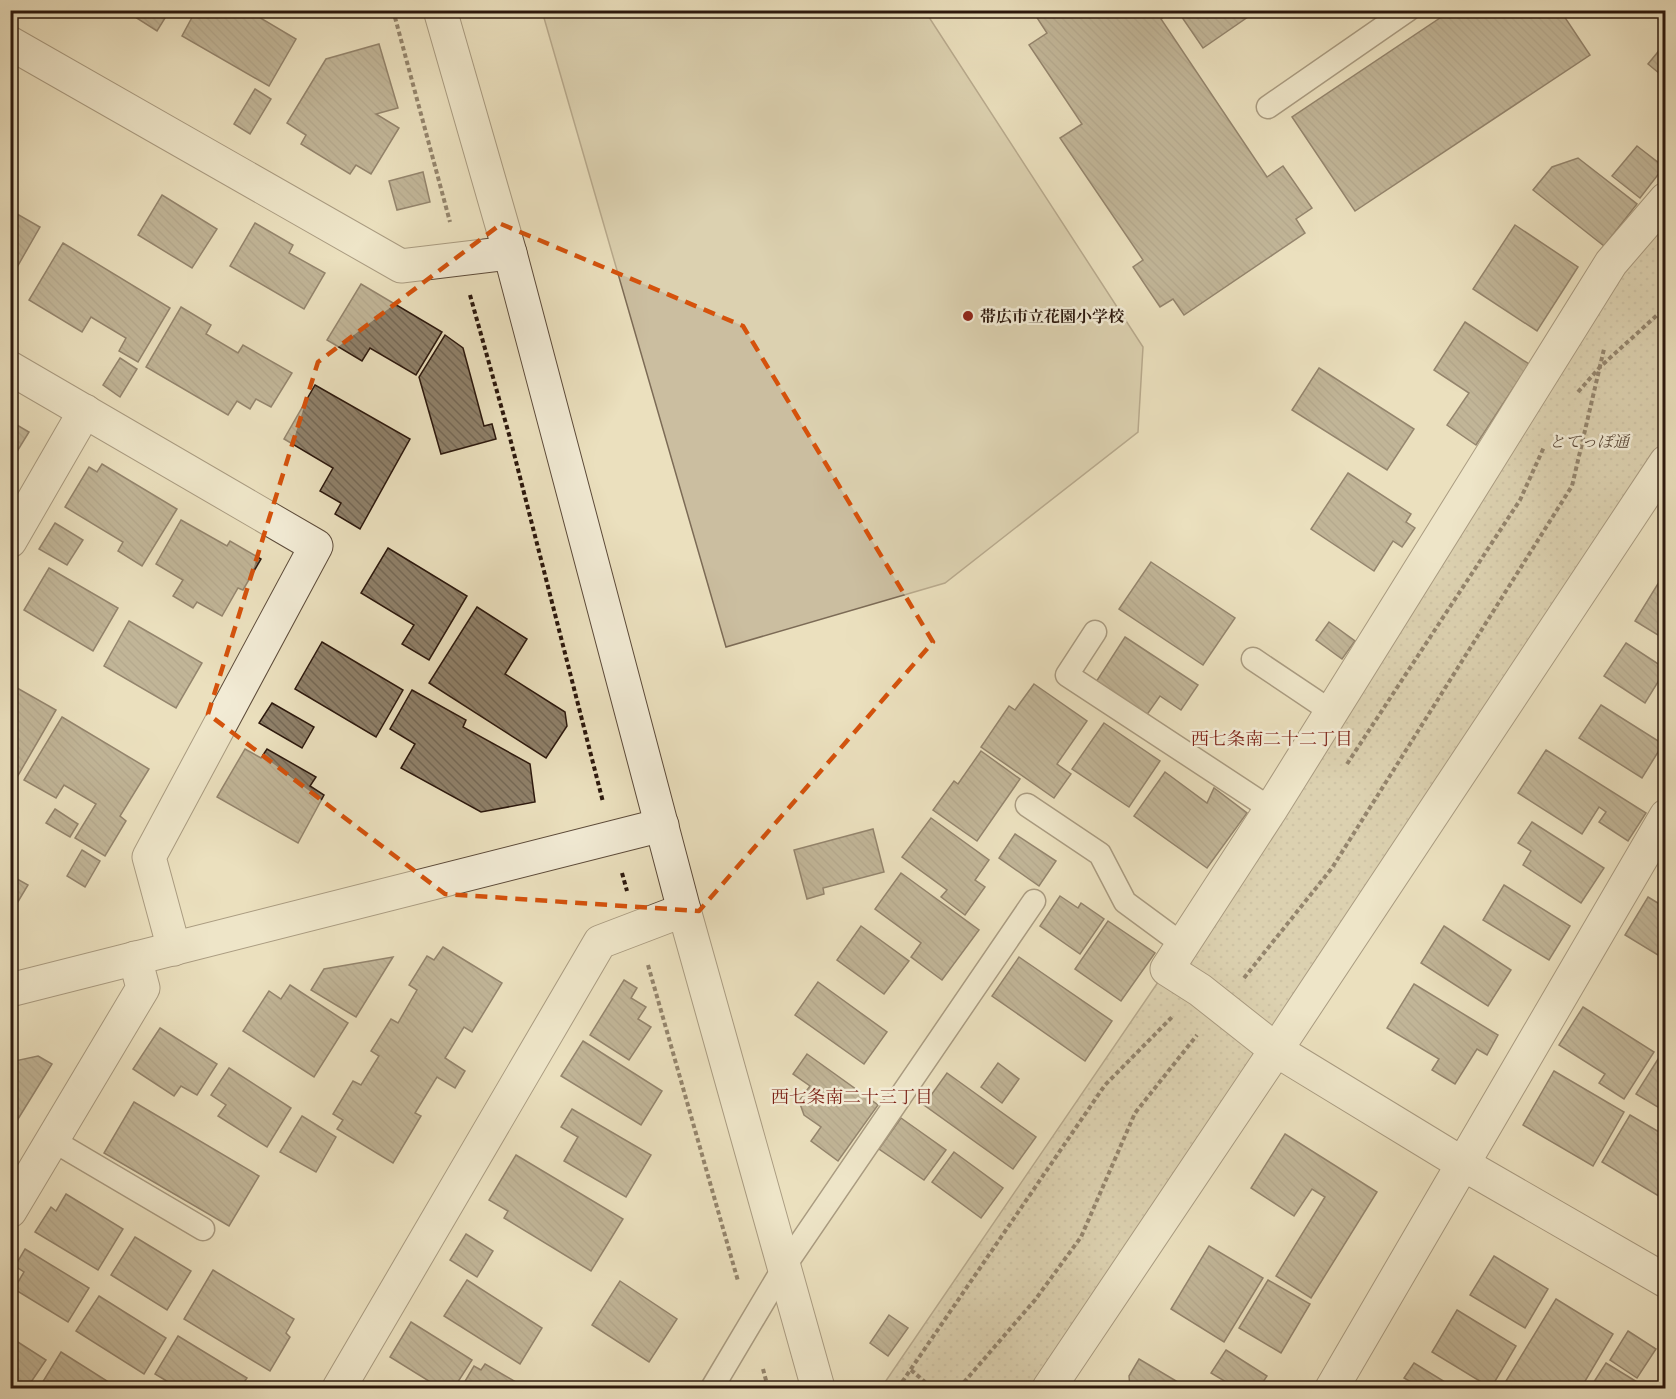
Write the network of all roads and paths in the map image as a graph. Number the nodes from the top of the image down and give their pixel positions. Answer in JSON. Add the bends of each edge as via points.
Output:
{"nodes":[{"id":1,"x":393,"y":10,"type":"edge"},
{"id":2,"x":440,"y":10,"type":"edge"},
{"id":3,"x":1408,"y":10,"type":"edge"},
{"id":4,"x":10,"y":43,"type":"edge"},
{"id":5,"x":1268,"y":107,"type":"dead end"},
{"id":6,"x":1665,"y":199,"type":"edge"},
{"id":7,"x":510,"y":253,"type":"junction"},
{"id":8,"x":459,"y":259,"type":"junction"},
{"id":9,"x":1605,"y":346,"type":"dead end"},
{"id":10,"x":10,"y":368,"type":"edge"},
{"id":11,"x":85,"y":411,"type":"junction"},
{"id":12,"x":1665,"y":462,"type":"edge"},
{"id":13,"x":10,"y":541,"type":"edge"},
{"id":14,"x":1095,"y":632,"type":"dead end"},
{"id":15,"x":1253,"y":660,"type":"dead end"},
{"id":16,"x":1332,"y":711,"type":"junction"},
{"id":17,"x":1027,"y":805,"type":"dead end"},
{"id":18,"x":1271,"y":809,"type":"junction"},
{"id":19,"x":1665,"y":816,"type":"edge"},
{"id":20,"x":662,"y":825,"type":"junction"},
{"id":21,"x":612,"y":838,"type":"junction"},
{"id":22,"x":1034,"y":902,"type":"dead end"},
{"id":23,"x":684,"y":909,"type":"junction"},
{"id":24,"x":638,"y":927,"type":"junction"},
{"id":25,"x":1182,"y":944,"type":"junction"},
{"id":26,"x":174,"y":949,"type":"junction"},
{"id":27,"x":135,"y":958,"type":"junction"},
{"id":28,"x":10,"y":990,"type":"edge"},
{"id":29,"x":1221,"y":1006,"type":"junction"},
{"id":30,"x":1276,"y":1050,"type":"junction"},
{"id":31,"x":52,"y":1140,"type":"junction"},
{"id":32,"x":1463,"y":1164,"type":"junction"},
{"id":33,"x":10,"y":1211,"type":"edge"},
{"id":34,"x":203,"y":1229,"type":"dead end"},
{"id":35,"x":784,"y":1267,"type":"junction"},
{"id":36,"x":1665,"y":1281,"type":"edge"},
{"id":37,"x":750,"y":1324,"type":"junction"},
{"id":38,"x":911,"y":1370,"type":"dead end"},
{"id":39,"x":339,"y":1389,"type":"edge"},
{"id":40,"x":711,"y":1389,"type":"edge"},
{"id":41,"x":768,"y":1389,"type":"edge"},
{"id":42,"x":818,"y":1389,"type":"edge"},
{"id":43,"x":932,"y":1389,"type":"edge"},
{"id":44,"x":959,"y":1389,"type":"edge"},
{"id":45,"x":1049,"y":1389,"type":"edge"},
{"id":46,"x":1332,"y":1389,"type":"edge"}],
"edges":[{"from":1,"to":8,"type":"path"},
{"from":2,"to":7,"type":"street"},
{"from":3,"to":5,"type":"lane"},
{"from":4,"to":8,"type":"street","via":[[401,266]]},
{"from":6,"to":16,"type":"street","via":[[1611,263]]},
{"from":7,"to":8,"type":"street"},
{"from":7,"to":20,"type":"street"},
{"from":8,"to":21,"type":"path","via":[[510,438]]},
{"from":9,"to":29,"type":"path","via":[[1572,486],[1332,868]]},
{"from":10,"to":11,"type":"street"},
{"from":11,"to":13,"type":"street"},
{"from":11,"to":26,"type":"street","via":[[316,546],[149,857]]},
{"from":12,"to":30,"type":"street"},
{"from":14,"to":18,"type":"lane","via":[[1067,675]]},
{"from":15,"to":16,"type":"lane"},
{"from":16,"to":18,"type":"street"},
{"from":17,"to":25,"type":"lane","via":[[1100,854],[1125,902]]},
{"from":18,"to":25,"type":"street"},
{"from":19,"to":32,"type":"street"},
{"from":20,"to":21,"type":"street"},
{"from":20,"to":23,"type":"street"},
{"from":21,"to":24,"type":"path"},
{"from":21,"to":26,"type":"street"},
{"from":22,"to":35,"type":"lane"},
{"from":23,"to":24,"type":"street"},
{"from":23,"to":35,"type":"street"},
{"from":24,"to":37,"type":"path"},
{"from":24,"to":39,"type":"street","via":[[600,942]]},
{"from":25,"to":29,"type":"street","via":[[1167,969]]},
{"from":26,"to":27,"type":"street"},
{"from":27,"to":28,"type":"street"},
{"from":27,"to":31,"type":"street","via":[[143,988]]},
{"from":29,"to":30,"type":"street"},
{"from":29,"to":44,"type":"path","via":[[1135,1113],[1081,1238],[1035,1300]]},
{"from":30,"to":32,"type":"street"},
{"from":30,"to":45,"type":"street"},
{"from":31,"to":33,"type":"street"},
{"from":31,"to":34,"type":"lane"},
{"from":32,"to":36,"type":"street"},
{"from":32,"to":46,"type":"street"},
{"from":35,"to":37,"type":"lane"},
{"from":35,"to":42,"type":"street"},
{"from":37,"to":40,"type":"lane"},
{"from":37,"to":41,"type":"path"},
{"from":38,"to":43,"type":"path"}]}
